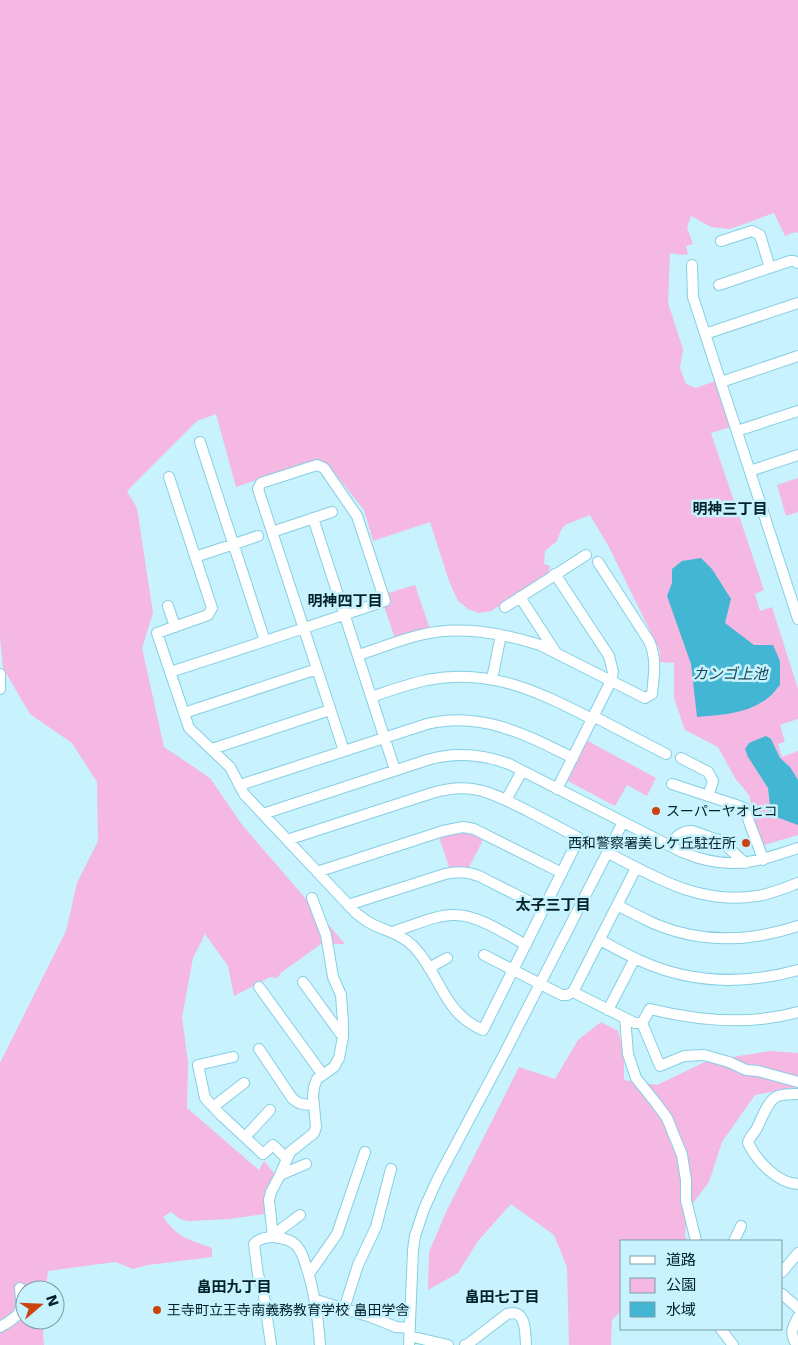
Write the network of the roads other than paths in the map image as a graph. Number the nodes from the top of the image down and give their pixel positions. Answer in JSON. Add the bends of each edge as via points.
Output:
{"nodes":[{"id":1,"x":721,"y":241,"type":"dead end"},
{"id":2,"x":798,"y":263,"type":"edge"},
{"id":3,"x":692,"y":266,"type":"dead end"},
{"id":4,"x":770,"y":268,"type":"junction"},
{"id":5,"x":719,"y":285,"type":"dead end"},
{"id":6,"x":798,"y":303,"type":"edge"},
{"id":7,"x":705,"y":334,"type":"junction"},
{"id":8,"x":798,"y":356,"type":"edge"},
{"id":9,"x":720,"y":382,"type":"junction"},
{"id":10,"x":798,"y":411,"type":"edge"},
{"id":11,"x":737,"y":431,"type":"junction"},
{"id":12,"x":200,"y":442,"type":"dead end"},
{"id":13,"x":798,"y":455,"type":"edge"},
{"id":14,"x":750,"y":471,"type":"junction"},
{"id":15,"x":170,"y":477,"type":"dead end"},
{"id":16,"x":332,"y":512,"type":"dead end"},
{"id":17,"x":313,"y":518,"type":"junction"},
{"id":18,"x":272,"y":532,"type":"junction"},
{"id":19,"x":258,"y":536,"type":"dead end"},
{"id":20,"x":233,"y":544,"type":"junction"},
{"id":21,"x":586,"y":555,"type":"dead end"},
{"id":22,"x":196,"y":557,"type":"junction"},
{"id":23,"x":598,"y":562,"type":"dead end"},
{"id":24,"x":556,"y":574,"type":"junction"},
{"id":25,"x":520,"y":597,"type":"junction"},
{"id":26,"x":168,"y":606,"type":"dead end"},
{"id":27,"x":505,"y":607,"type":"dead end"},
{"id":28,"x":344,"y":614,"type":"junction"},
{"id":29,"x":798,"y":619,"type":"edge"},
{"id":30,"x":175,"y":626,"type":"junction"},
{"id":31,"x":303,"y":628,"type":"junction"},
{"id":32,"x":501,"y":635,"type":"junction"},
{"id":33,"x":265,"y":641,"type":"junction"},
{"id":34,"x":556,"y":652,"type":"junction"},
{"id":35,"x":358,"y":655,"type":"junction"},
{"id":36,"x":317,"y":669,"type":"junction"},
{"id":37,"x":170,"y":672,"type":"junction"},
{"id":38,"x":0,"y":674,"type":"edge"},
{"id":39,"x":492,"y":679,"type":"junction"},
{"id":40,"x":611,"y":681,"type":"junction"},
{"id":41,"x":0,"y":689,"type":"edge"},
{"id":42,"x":371,"y":697,"type":"junction"},
{"id":43,"x":330,"y":710,"type":"junction"},
{"id":44,"x":184,"y":713,"type":"junction"},
{"id":45,"x":593,"y":718,"type":"junction"},
{"id":46,"x":385,"y":738,"type":"junction"},
{"id":47,"x":212,"y":749,"type":"junction"},
{"id":48,"x":344,"y":751,"type":"junction"},
{"id":49,"x":666,"y":754,"type":"dead end"},
{"id":50,"x":572,"y":758,"type":"junction"},
{"id":51,"x":681,"y":758,"type":"dead end"},
{"id":52,"x":396,"y":770,"type":"junction"},
{"id":53,"x":522,"y":771,"type":"junction"},
{"id":54,"x":672,"y":784,"type":"dead end"},
{"id":55,"x":240,"y":785,"type":"junction"},
{"id":56,"x":557,"y":789,"type":"junction"},
{"id":57,"x":708,"y":796,"type":"junction"},
{"id":58,"x":506,"y":800,"type":"junction"},
{"id":59,"x":263,"y":814,"type":"junction"},
{"id":60,"x":623,"y":822,"type":"junction"},
{"id":61,"x":287,"y":840,"type":"junction"},
{"id":62,"x":724,"y":843,"type":"junction"},
{"id":63,"x":670,"y":846,"type":"junction"},
{"id":64,"x":798,"y":848,"type":"edge"},
{"id":65,"x":608,"y":853,"type":"junction"},
{"id":66,"x":763,"y":860,"type":"junction"},
{"id":67,"x":717,"y":862,"type":"junction"},
{"id":68,"x":745,"y":863,"type":"junction"},
{"id":69,"x":636,"y":868,"type":"junction"},
{"id":70,"x":317,"y":872,"type":"junction"},
{"id":71,"x":562,"y":873,"type":"junction"},
{"id":72,"x":798,"y":883,"type":"edge"},
{"id":73,"x":312,"y":898,"type":"dead end"},
{"id":74,"x":348,"y":905,"type":"junction"},
{"id":75,"x":618,"y":905,"type":"junction"},
{"id":76,"x":544,"y":909,"type":"junction"},
{"id":77,"x":798,"y":926,"type":"edge"},
{"id":78,"x":392,"y":932,"type":"junction"},
{"id":79,"x":600,"y":940,"type":"junction"},
{"id":80,"x":526,"y":944,"type":"junction"},
{"id":81,"x":484,"y":955,"type":"dead end"},
{"id":82,"x":447,"y":958,"type":"dead end"},
{"id":83,"x":635,"y":958,"type":"junction"},
{"id":84,"x":429,"y":968,"type":"junction"},
{"id":85,"x":513,"y":970,"type":"junction"},
{"id":86,"x":798,"y":970,"type":"edge"},
{"id":87,"x":303,"y":982,"type":"dead end"},
{"id":88,"x":540,"y":984,"type":"junction"},
{"id":89,"x":259,"y":987,"type":"dead end"},
{"id":90,"x":573,"y":992,"type":"junction"},
{"id":91,"x":608,"y":1010,"type":"junction"},
{"id":92,"x":798,"y":1012,"type":"edge"},
{"id":93,"x":625,"y":1018,"type":"junction"},
{"id":94,"x":642,"y":1024,"type":"junction"},
{"id":95,"x":343,"y":1037,"type":"junction"},
{"id":96,"x":259,"y":1049,"type":"dead end"},
{"id":97,"x":233,"y":1056,"type":"dead end"},
{"id":98,"x":323,"y":1075,"type":"junction"},
{"id":99,"x":798,"y":1082,"type":"edge"},
{"id":100,"x":244,"y":1083,"type":"dead end"},
{"id":101,"x":798,"y":1094,"type":"edge"},
{"id":102,"x":314,"y":1104,"type":"junction"},
{"id":103,"x":213,"y":1107,"type":"junction"},
{"id":104,"x":270,"y":1110,"type":"dead end"},
{"id":105,"x":244,"y":1137,"type":"junction"},
{"id":106,"x":365,"y":1152,"type":"dead end"},
{"id":107,"x":287,"y":1159,"type":"junction"},
{"id":108,"x":306,"y":1164,"type":"dead end"},
{"id":109,"x":391,"y":1169,"type":"dead end"},
{"id":110,"x":280,"y":1175,"type":"junction"},
{"id":111,"x":798,"y":1184,"type":"edge"},
{"id":112,"x":300,"y":1215,"type":"dead end"},
{"id":113,"x":741,"y":1226,"type":"dead end"},
{"id":114,"x":276,"y":1237,"type":"junction"},
{"id":115,"x":696,"y":1240,"type":"edge"},
{"id":116,"x":734,"y":1240,"type":"edge"},
{"id":117,"x":798,"y":1253,"type":"edge"},
{"id":118,"x":783,"y":1271,"type":"edge"},
{"id":119,"x":309,"y":1274,"type":"junction"},
{"id":120,"x":783,"y":1295,"type":"edge"},
{"id":121,"x":316,"y":1300,"type":"junction"},
{"id":122,"x":798,"y":1308,"type":"edge"},
{"id":123,"x":344,"y":1309,"type":"junction"},
{"id":124,"x":798,"y":1317,"type":"edge"},
{"id":125,"x":15,"y":1319,"type":"edge"},
{"id":126,"x":0,"y":1327,"type":"edge"},
{"id":127,"x":722,"y":1330,"type":"edge"},
{"id":128,"x":409,"y":1336,"type":"edge"},
{"id":129,"x":271,"y":1345,"type":"edge"},
{"id":130,"x":320,"y":1345,"type":"edge"},
{"id":131,"x":448,"y":1345,"type":"edge"},
{"id":132,"x":465,"y":1345,"type":"edge"},
{"id":133,"x":526,"y":1345,"type":"edge"},
{"id":134,"x":733,"y":1345,"type":"edge"},
{"id":135,"x":797,"y":1345,"type":"edge"}],
"edges":[{"from":1,"to":4,"type":"street","via":[[752,231],[760,235]]},
{"from":2,"to":4,"type":"street","via":[[790,261]]},
{"from":3,"to":7,"type":"street","via":[[692,296]]},
{"from":4,"to":5,"type":"street"},
{"from":6,"to":7,"type":"street"},
{"from":7,"to":9,"type":"street"},
{"from":8,"to":9,"type":"street"},
{"from":9,"to":11,"type":"street"},
{"from":10,"to":11,"type":"street"},
{"from":11,"to":14,"type":"street"},
{"from":12,"to":20,"type":"street"},
{"from":13,"to":14,"type":"street"},
{"from":14,"to":29,"type":"street"},
{"from":15,"to":22,"type":"street"},
{"from":16,"to":17,"type":"street"},
{"from":17,"to":18,"type":"street"},
{"from":17,"to":28,"type":"street"},
{"from":18,"to":28,"type":"street","via":[[258,489],[261,483],[317,465],[324,468],[357,516],[385,601]]},
{"from":18,"to":31,"type":"street"},
{"from":19,"to":20,"type":"street"},
{"from":20,"to":22,"type":"street"},
{"from":20,"to":33,"type":"street"},
{"from":21,"to":24,"type":"street"},
{"from":22,"to":30,"type":"street","via":[[212,608],[208,615]]},
{"from":23,"to":40,"type":"street","via":[[649,641],[654,659],[652,694],[645,698]]},
{"from":24,"to":25,"type":"street"},
{"from":24,"to":40,"type":"street","via":[[609,656],[613,672]]},
{"from":25,"to":27,"type":"street"},
{"from":25,"to":34,"type":"street"},
{"from":26,"to":30,"type":"street"},
{"from":28,"to":31,"type":"street"},
{"from":28,"to":35,"type":"street"},
{"from":30,"to":37,"type":"street","via":[[157,632]]},
{"from":31,"to":33,"type":"street"},
{"from":31,"to":36,"type":"street"},
{"from":32,"to":34,"type":"street"},
{"from":32,"to":35,"type":"street","via":[[468,631],[429,633]]},
{"from":32,"to":39,"type":"street"},
{"from":33,"to":37,"type":"street"},
{"from":34,"to":40,"type":"street"},
{"from":35,"to":42,"type":"street"},
{"from":36,"to":43,"type":"street"},
{"from":36,"to":44,"type":"street"},
{"from":37,"to":44,"type":"street"},
{"from":38,"to":41,"type":"street"},
{"from":39,"to":42,"type":"street","via":[[438,678]]},
{"from":39,"to":45,"type":"street","via":[[533,690]]},
{"from":40,"to":45,"type":"street"},
{"from":42,"to":46,"type":"street"},
{"from":43,"to":47,"type":"street"},
{"from":43,"to":48,"type":"street"},
{"from":44,"to":47,"type":"street","via":[[189,728]]},
{"from":45,"to":49,"type":"street"},
{"from":45,"to":50,"type":"street"},
{"from":46,"to":48,"type":"street"},
{"from":46,"to":50,"type":"street","via":[[436,722],[473,721],[518,732]]},
{"from":46,"to":52,"type":"street"},
{"from":47,"to":55,"type":"street","via":[[230,767]]},
{"from":48,"to":55,"type":"street"},
{"from":50,"to":56,"type":"street"},
{"from":51,"to":57,"type":"street","via":[[708,772],[713,781]]},
{"from":52,"to":53,"type":"street","via":[[434,758],[462,755],[490,758]]},
{"from":52,"to":59,"type":"street"},
{"from":53,"to":56,"type":"street"},
{"from":53,"to":58,"type":"street"},
{"from":54,"to":57,"type":"street"},
{"from":55,"to":59,"type":"street"},
{"from":56,"to":60,"type":"street"},
{"from":57,"to":66,"type":"street","via":[[745,808]]},
{"from":58,"to":61,"type":"street","via":[[480,790],[449,789]]},
{"from":58,"to":71,"type":"street","via":[[579,838]]},
{"from":59,"to":61,"type":"street"},
{"from":60,"to":63,"type":"street"},
{"from":60,"to":65,"type":"street"},
{"from":61,"to":70,"type":"street"},
{"from":62,"to":63,"type":"street","via":[[687,831],[674,839]]},
{"from":62,"to":67,"type":"street","via":[[724,853]]},
{"from":62,"to":68,"type":"street"},
{"from":63,"to":67,"type":"street","via":[[693,857]]},
{"from":64,"to":66,"type":"street"},
{"from":65,"to":69,"type":"street"},
{"from":65,"to":88,"type":"street"},
{"from":66,"to":68,"type":"street"},
{"from":67,"to":68,"type":"street"},
{"from":69,"to":72,"type":"street","via":[[689,892],[731,898],[758,896]]},
{"from":69,"to":75,"type":"street"},
{"from":70,"to":71,"type":"street","via":[[463,827],[481,832]]},
{"from":70,"to":74,"type":"street"},
{"from":71,"to":76,"type":"street"},
{"from":73,"to":95,"type":"street","via":[[326,935],[333,977],[342,1000]]},
{"from":74,"to":76,"type":"street","via":[[458,872],[479,876]]},
{"from":74,"to":78,"type":"street","via":[[364,920]]},
{"from":75,"to":77,"type":"street","via":[[673,930],[718,938],[760,937]]},
{"from":75,"to":79,"type":"street"},
{"from":76,"to":80,"type":"street"},
{"from":78,"to":80,"type":"street","via":[[455,915],[473,918]]},
{"from":78,"to":84,"type":"street","via":[[412,945]]},
{"from":79,"to":83,"type":"street"},
{"from":79,"to":90,"type":"street"},
{"from":80,"to":85,"type":"street"},
{"from":81,"to":85,"type":"street"},
{"from":82,"to":84,"type":"street"},
{"from":83,"to":86,"type":"street","via":[[677,973],[715,980],[757,979]]},
{"from":83,"to":91,"type":"street"},
{"from":84,"to":85,"type":"street","via":[[448,1002],[469,1023],[483,1030]]},
{"from":85,"to":88,"type":"street"},
{"from":87,"to":95,"type":"street"},
{"from":88,"to":90,"type":"street","via":[[562,995]]},
{"from":88,"to":128,"type":"street","via":[[424,1209],[414,1250]]},
{"from":89,"to":98,"type":"street"},
{"from":90,"to":91,"type":"street"},
{"from":91,"to":93,"type":"street"},
{"from":92,"to":94,"type":"street","via":[[758,1020],[714,1020],[650,1009]]},
{"from":93,"to":94,"type":"street"},
{"from":93,"to":115,"type":"street","via":[[628,1054],[636,1078],[667,1118],[682,1154],[686,1200]]},
{"from":94,"to":99,"type":"street","via":[[660,1066],[684,1056],[704,1055],[746,1070]]},
{"from":95,"to":98,"type":"street","via":[[339,1058],[334,1067]]},
{"from":96,"to":102,"type":"street","via":[[292,1098],[304,1105]]},
{"from":97,"to":103,"type":"street","via":[[198,1065],[205,1098]]},
{"from":98,"to":102,"type":"street","via":[[314,1087]]},
{"from":100,"to":103,"type":"street"},
{"from":101,"to":111,"type":"street","via":[[775,1096],[748,1143],[768,1169],[785,1182]]},
{"from":102,"to":107,"type":"street","via":[[314,1133],[290,1152]]},
{"from":103,"to":105,"type":"street"},
{"from":104,"to":105,"type":"street"},
{"from":105,"to":107,"type":"street","via":[[263,1154],[273,1145]]},
{"from":106,"to":119,"type":"street","via":[[337,1234]]},
{"from":107,"to":110,"type":"street"},
{"from":108,"to":110,"type":"street"},
{"from":109,"to":123,"type":"street","via":[[376,1227],[358,1266]]},
{"from":110,"to":114,"type":"street","via":[[269,1200]]},
{"from":112,"to":114,"type":"street"},
{"from":113,"to":116,"type":"street"},
{"from":114,"to":119,"type":"street","via":[[296,1244]]},
{"from":114,"to":129,"type":"street","via":[[261,1239],[254,1244]]},
{"from":117,"to":118,"type":"street"},
{"from":119,"to":121,"type":"street"},
{"from":120,"to":122,"type":"street"},
{"from":121,"to":123,"type":"street"},
{"from":121,"to":130,"type":"street"},
{"from":123,"to":128,"type":"street","via":[[396,1327]]},
{"from":124,"to":135,"type":"street","via":[[792,1331]]},
{"from":125,"to":126,"type":"street"},
{"from":127,"to":134,"type":"street"},
{"from":128,"to":131,"type":"street"},
{"from":132,"to":133,"type":"street","via":[[511,1312],[523,1320]]}]}
